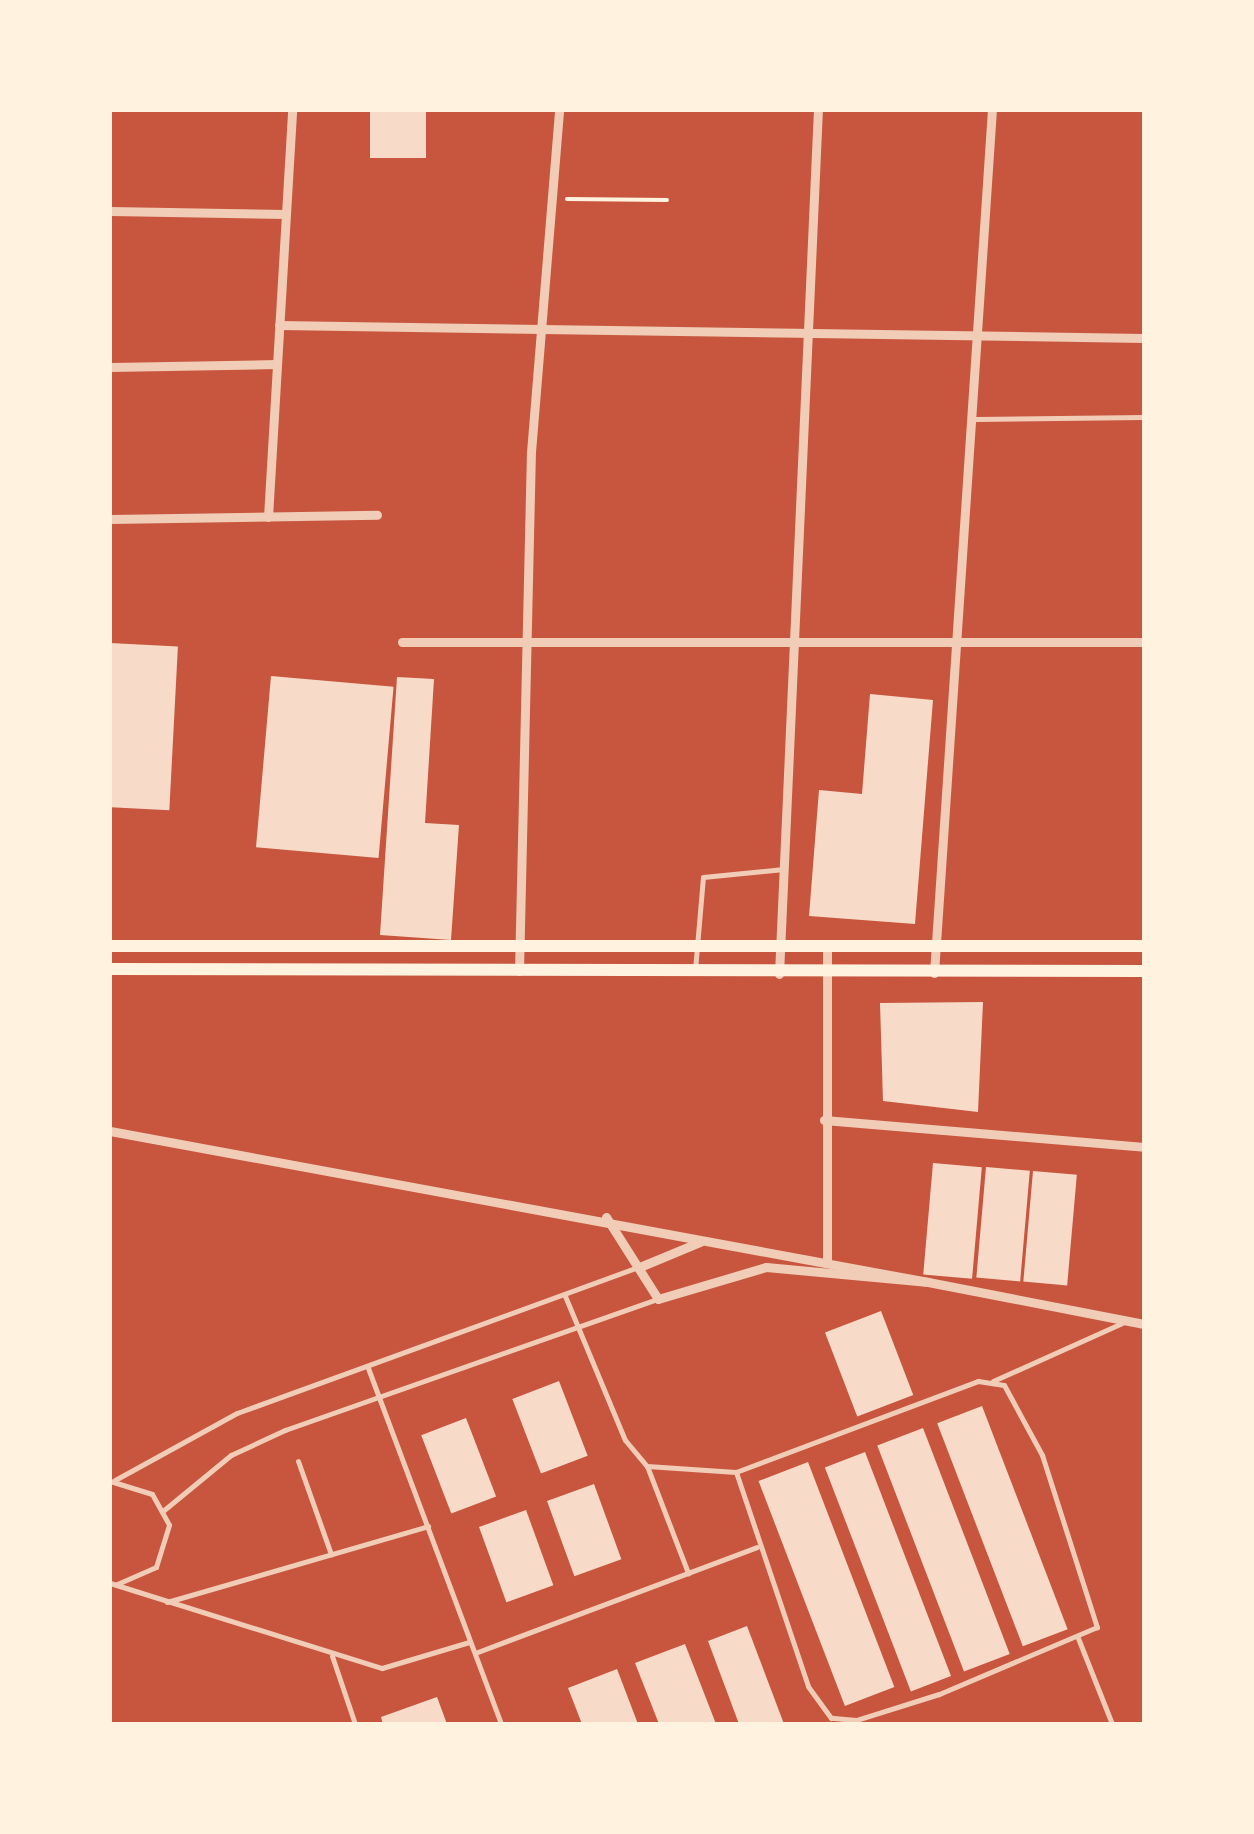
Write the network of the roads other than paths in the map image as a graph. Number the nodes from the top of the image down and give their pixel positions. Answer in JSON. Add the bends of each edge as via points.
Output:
{"nodes":[{"id":1,"x":292,"y":110,"type":"edge"},
{"id":2,"x":558,"y":110,"type":"edge"},
{"id":3,"x":818,"y":110,"type":"edge"},
{"id":4,"x":992,"y":110,"type":"edge"},
{"id":5,"x":110,"y":211,"type":"edge"},
{"id":6,"x":286,"y":214,"type":"junction"},
{"id":7,"x":542,"y":322,"type":"junction"},
{"id":8,"x":280,"y":325,"type":"junction"},
{"id":9,"x":808,"y":330,"type":"junction"},
{"id":10,"x":980,"y":334,"type":"junction"},
{"id":11,"x":1144,"y":338,"type":"edge"},
{"id":12,"x":277,"y":364,"type":"junction"},
{"id":13,"x":110,"y":366,"type":"edge"},
{"id":14,"x":1144,"y":416,"type":"edge"},
{"id":15,"x":976,"y":419,"type":"junction"},
{"id":16,"x":377,"y":515,"type":"dead end"},
{"id":17,"x":268,"y":517,"type":"junction"},
{"id":18,"x":110,"y":518,"type":"edge"},
{"id":19,"x":402,"y":642,"type":"dead end"},
{"id":20,"x":527,"y":642,"type":"junction"},
{"id":21,"x":794,"y":642,"type":"junction"},
{"id":22,"x":961,"y":642,"type":"junction"},
{"id":23,"x":1144,"y":642,"type":"edge"},
{"id":24,"x":784,"y":868,"type":"junction"},
{"id":25,"x":110,"y":946,"type":"edge"},
{"id":26,"x":1144,"y":946,"type":"edge"},
{"id":27,"x":262,"y":949,"type":"junction"},
{"id":28,"x":694,"y":950,"type":"junction"},
{"id":29,"x":780,"y":950,"type":"junction"},
{"id":30,"x":827,"y":950,"type":"junction"},
{"id":31,"x":936,"y":950,"type":"junction"},
{"id":32,"x":518,"y":951,"type":"junction"},
{"id":33,"x":110,"y":969,"type":"edge"},
{"id":34,"x":258,"y":972,"type":"junction"},
{"id":35,"x":1144,"y":972,"type":"edge"},
{"id":36,"x":825,"y":973,"type":"junction"},
{"id":37,"x":695,"y":974,"type":"junction"},
{"id":38,"x":779,"y":974,"type":"junction"},
{"id":39,"x":934,"y":974,"type":"junction"},
{"id":40,"x":519,"y":975,"type":"junction"},
{"id":41,"x":824,"y":1120,"type":"junction"},
{"id":42,"x":110,"y":1131,"type":"edge"},
{"id":43,"x":1144,"y":1146,"type":"edge"},
{"id":44,"x":606,"y":1217,"type":"junction"},
{"id":45,"x":702,"y":1242,"type":"junction"},
{"id":46,"x":827,"y":1259,"type":"junction"},
{"id":47,"x":642,"y":1266,"type":"junction"},
{"id":48,"x":827,"y":1274,"type":"junction"},
{"id":49,"x":928,"y":1282,"type":"junction"},
{"id":50,"x":565,"y":1296,"type":"junction"},
{"id":51,"x":658,"y":1300,"type":"junction"},
{"id":52,"x":1127,"y":1321,"type":"junction"},
{"id":53,"x":1144,"y":1324,"type":"edge"},
{"id":54,"x":578,"y":1330,"type":"junction"},
{"id":55,"x":368,"y":1368,"type":"junction"},
{"id":56,"x":993,"y":1381,"type":"junction"},
{"id":57,"x":381,"y":1395,"type":"junction"},
{"id":58,"x":298,"y":1461,"type":"dead end"},
{"id":59,"x":648,"y":1466,"type":"junction"},
{"id":60,"x":736,"y":1472,"type":"junction"},
{"id":61,"x":113,"y":1481,"type":"edge"},
{"id":62,"x":164,"y":1510,"type":"junction"},
{"id":63,"x":428,"y":1526,"type":"junction"},
{"id":64,"x":758,"y":1547,"type":"junction"},
{"id":65,"x":331,"y":1554,"type":"junction"},
{"id":66,"x":688,"y":1573,"type":"junction"},
{"id":67,"x":112,"y":1584,"type":"edge"},
{"id":68,"x":163,"y":1603,"type":"junction"},
{"id":69,"x":1078,"y":1637,"type":"junction"},
{"id":70,"x":470,"y":1641,"type":"junction"},
{"id":71,"x":474,"y":1653,"type":"junction"},
{"id":72,"x":332,"y":1656,"type":"junction"},
{"id":73,"x":355,"y":1724,"type":"edge"},
{"id":74,"x":501,"y":1724,"type":"edge"},
{"id":75,"x":1112,"y":1724,"type":"edge"}],
"edges":[{"from":1,"to":6,"type":"street"},
{"from":2,"to":7,"type":"street"},
{"from":3,"to":9,"type":"street"},
{"from":4,"to":10,"type":"street"},
{"from":5,"to":6,"type":"street"},
{"from":6,"to":8,"type":"street"},
{"from":7,"to":8,"type":"street"},
{"from":7,"to":9,"type":"street"},
{"from":7,"to":20,"type":"street"},
{"from":8,"to":12,"type":"street"},
{"from":9,"to":10,"type":"street"},
{"from":9,"to":21,"type":"street"},
{"from":10,"to":11,"type":"street"},
{"from":10,"to":15,"type":"street"},
{"from":12,"to":13,"type":"street"},
{"from":12,"to":17,"type":"street"},
{"from":14,"to":15,"type":"lane"},
{"from":15,"to":22,"type":"street"},
{"from":16,"to":17,"type":"street"},
{"from":17,"to":18,"type":"street"},
{"from":19,"to":20,"type":"street"},
{"from":20,"to":21,"type":"street"},
{"from":20,"to":32,"type":"street"},
{"from":21,"to":22,"type":"street"},
{"from":21,"to":24,"type":"street"},
{"from":22,"to":23,"type":"street"},
{"from":22,"to":31,"type":"street"},
{"from":24,"to":28,"type":"lane","via":[[703,877]]},
{"from":24,"to":29,"type":"street"},
{"from":25,"to":27,"type":"main road"},
{"from":26,"to":31,"type":"main road"},
{"from":27,"to":32,"type":"main road"},
{"from":27,"to":34,"type":"main road"},
{"from":28,"to":29,"type":"main road"},
{"from":28,"to":32,"type":"main road"},
{"from":28,"to":37,"type":"lane"},
{"from":29,"to":30,"type":"main road"},
{"from":29,"to":38,"type":"street"},
{"from":30,"to":31,"type":"main road"},
{"from":30,"to":36,"type":"street"},
{"from":31,"to":39,"type":"street"},
{"from":32,"to":40,"type":"street"},
{"from":33,"to":34,"type":"main road"},
{"from":34,"to":40,"type":"main road"},
{"from":35,"to":39,"type":"main road"},
{"from":36,"to":38,"type":"main road"},
{"from":36,"to":39,"type":"main road"},
{"from":36,"to":41,"type":"street"},
{"from":37,"to":38,"type":"main road"},
{"from":37,"to":40,"type":"main road"},
{"from":41,"to":43,"type":"street"},
{"from":41,"to":46,"type":"street"},
{"from":42,"to":44,"type":"street"},
{"from":44,"to":45,"type":"street"},
{"from":44,"to":47,"type":"street"},
{"from":45,"to":46,"type":"street"},
{"from":45,"to":47,"type":"street"},
{"from":46,"to":48,"type":"street"},
{"from":46,"to":49,"type":"street"},
{"from":47,"to":50,"type":"lane"},
{"from":47,"to":51,"type":"street"},
{"from":48,"to":49,"type":"street"},
{"from":48,"to":51,"type":"street","via":[[752,1267]]},
{"from":49,"to":52,"type":"street"},
{"from":50,"to":54,"type":"lane"},
{"from":50,"to":55,"type":"lane"},
{"from":51,"to":54,"type":"lane"},
{"from":52,"to":53,"type":"street"},
{"from":52,"to":56,"type":"lane"},
{"from":54,"to":57,"type":"lane"},
{"from":54,"to":59,"type":"lane","via":[[625,1440]]},
{"from":55,"to":57,"type":"lane"},
{"from":55,"to":61,"type":"lane","via":[[206,1426]]},
{"from":56,"to":60,"type":"lane"},
{"from":56,"to":69,"type":"lane","via":[[1013,1393],[1074,1540],[1097,1627]]},
{"from":57,"to":62,"type":"lane","via":[[231,1455]]},
{"from":57,"to":63,"type":"lane"},
{"from":58,"to":65,"type":"lane"},
{"from":59,"to":60,"type":"lane"},
{"from":59,"to":66,"type":"lane"},
{"from":60,"to":64,"type":"lane"},
{"from":61,"to":62,"type":"lane","via":[[152,1494]]},
{"from":62,"to":67,"type":"lane","via":[[164,1555],[144,1577]]},
{"from":63,"to":65,"type":"lane"},
{"from":63,"to":70,"type":"lane"},
{"from":64,"to":66,"type":"lane"},
{"from":64,"to":69,"type":"lane","via":[[808,1686],[838,1720],[939,1694]]},
{"from":65,"to":68,"type":"lane"},
{"from":66,"to":71,"type":"lane"},
{"from":67,"to":68,"type":"lane"},
{"from":68,"to":72,"type":"lane"},
{"from":69,"to":75,"type":"lane"},
{"from":70,"to":71,"type":"lane"},
{"from":70,"to":72,"type":"lane","via":[[388,1669]]},
{"from":71,"to":74,"type":"lane"},
{"from":72,"to":73,"type":"lane"}]}
